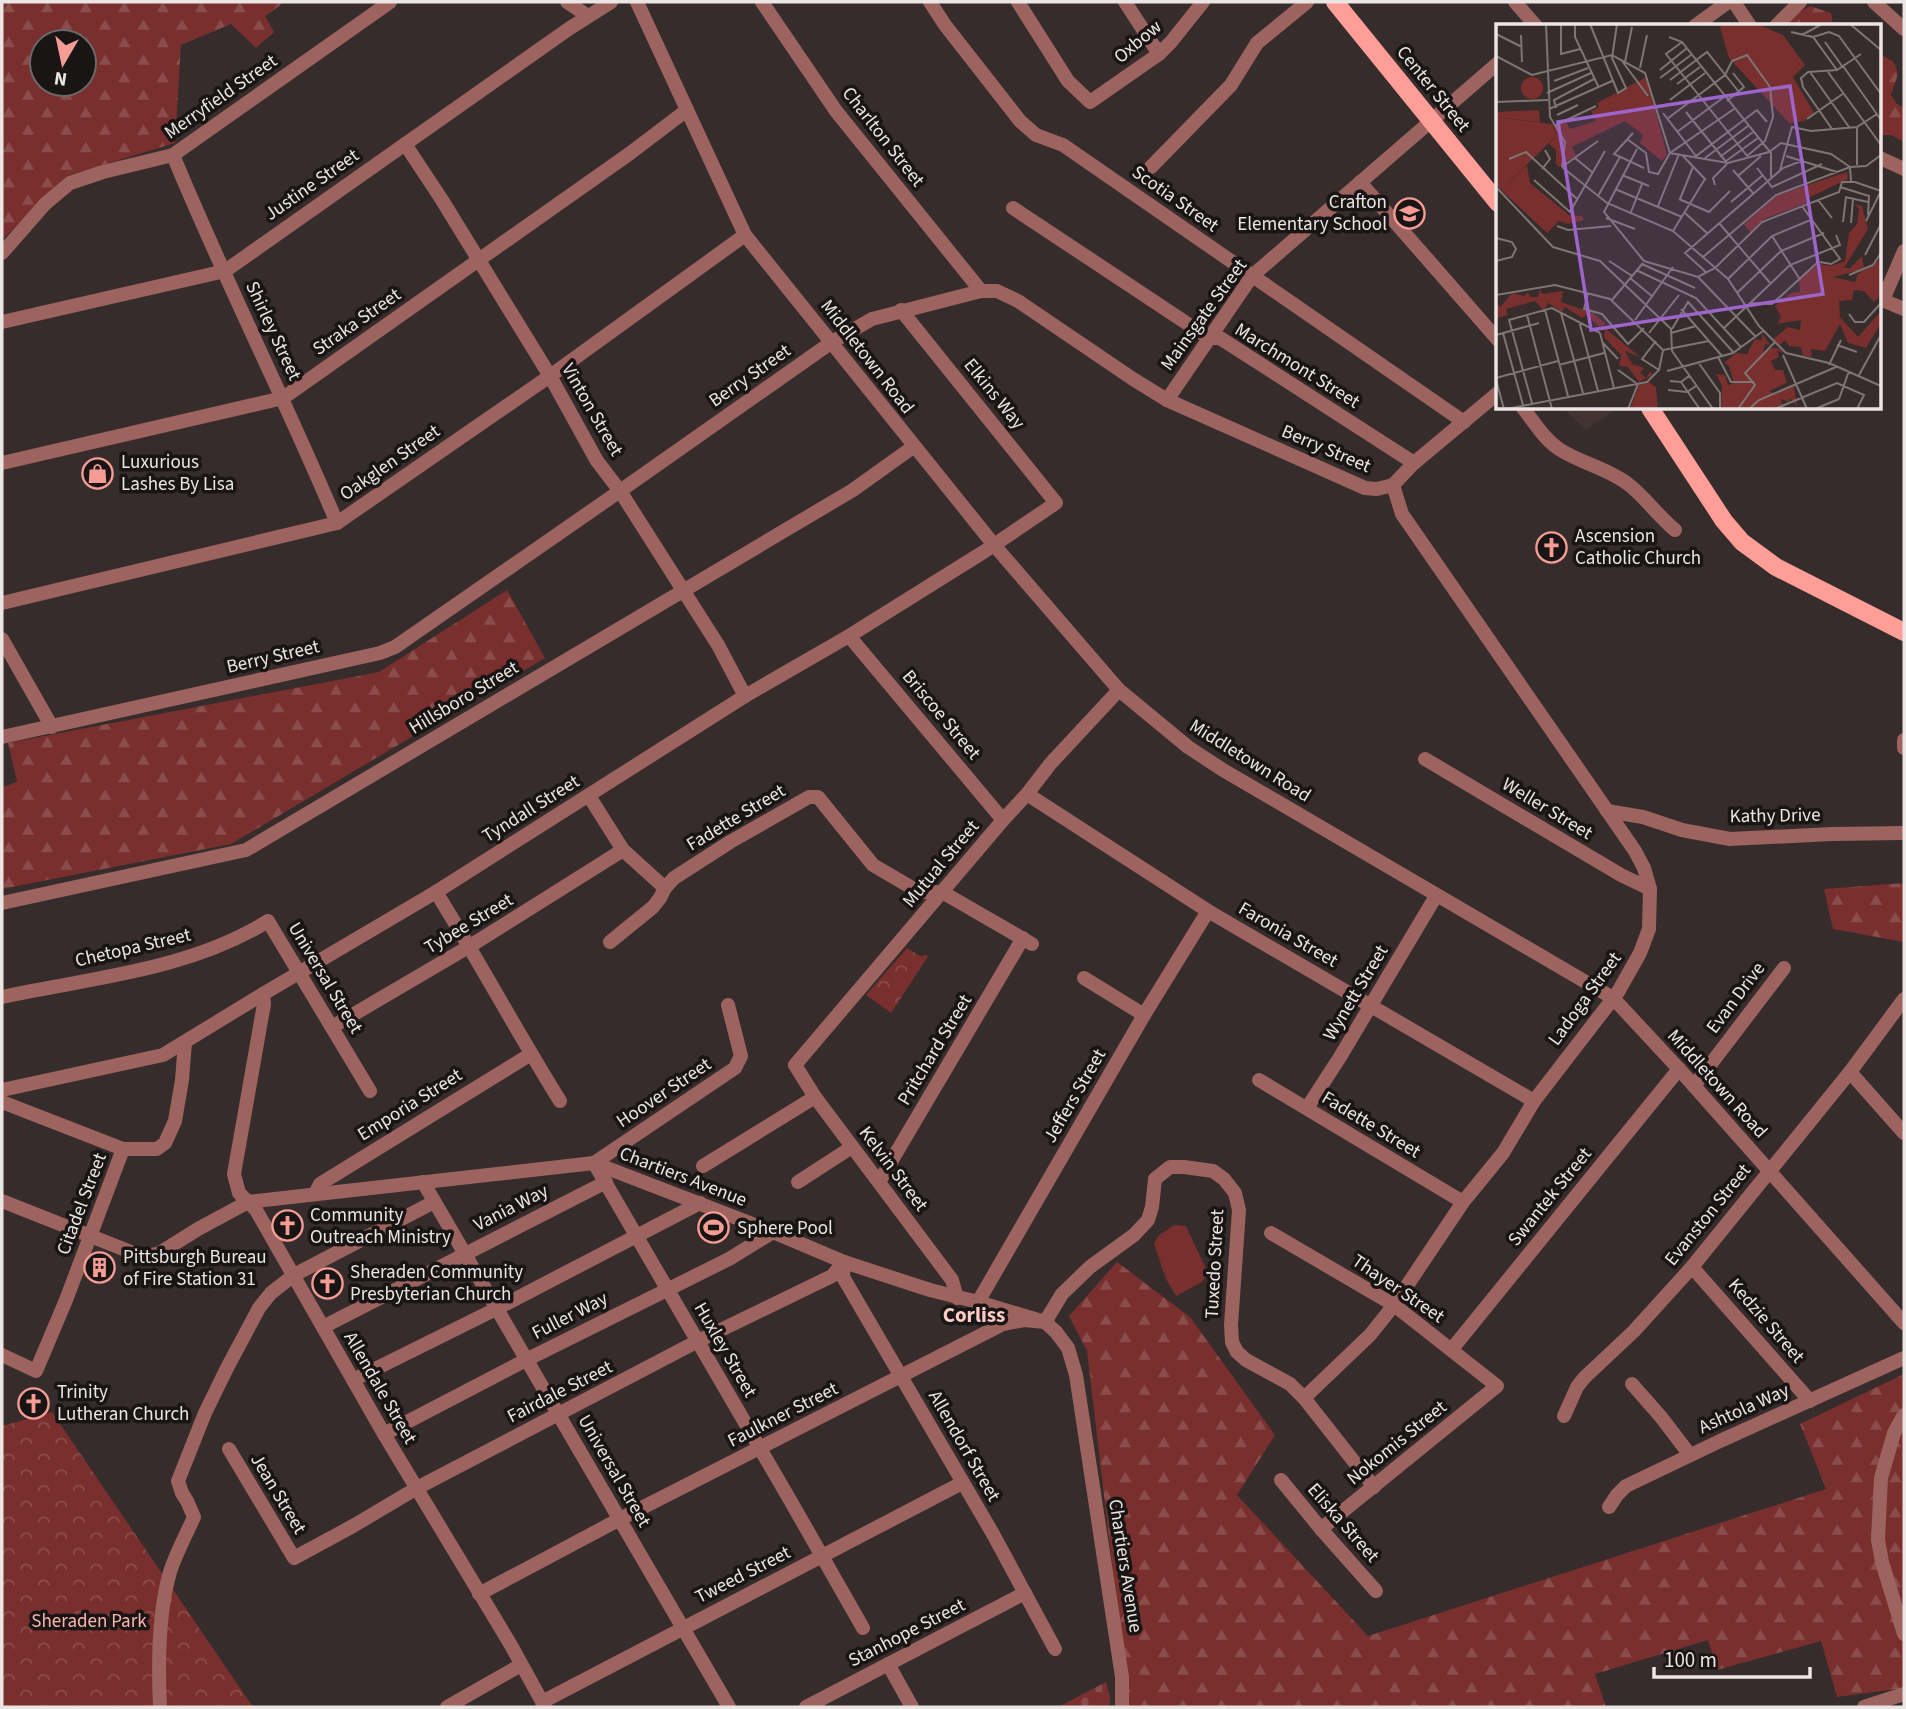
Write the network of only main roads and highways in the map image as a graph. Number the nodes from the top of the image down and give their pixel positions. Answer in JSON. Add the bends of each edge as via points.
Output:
{"nodes":[{"id":1,"x":1335,"y":2,"type":"edge"},
{"id":2,"x":1496,"y":201,"type":"edge"},
{"id":3,"x":1651,"y":410,"type":"edge"},
{"id":4,"x":1904,"y":632,"type":"edge"}],
"edges":[{"from":1,"to":2,"type":"main road","name":"Center Street"},
{"from":3,"to":4,"type":"main road","via":[[1742,541],[1776,567]]}]}
